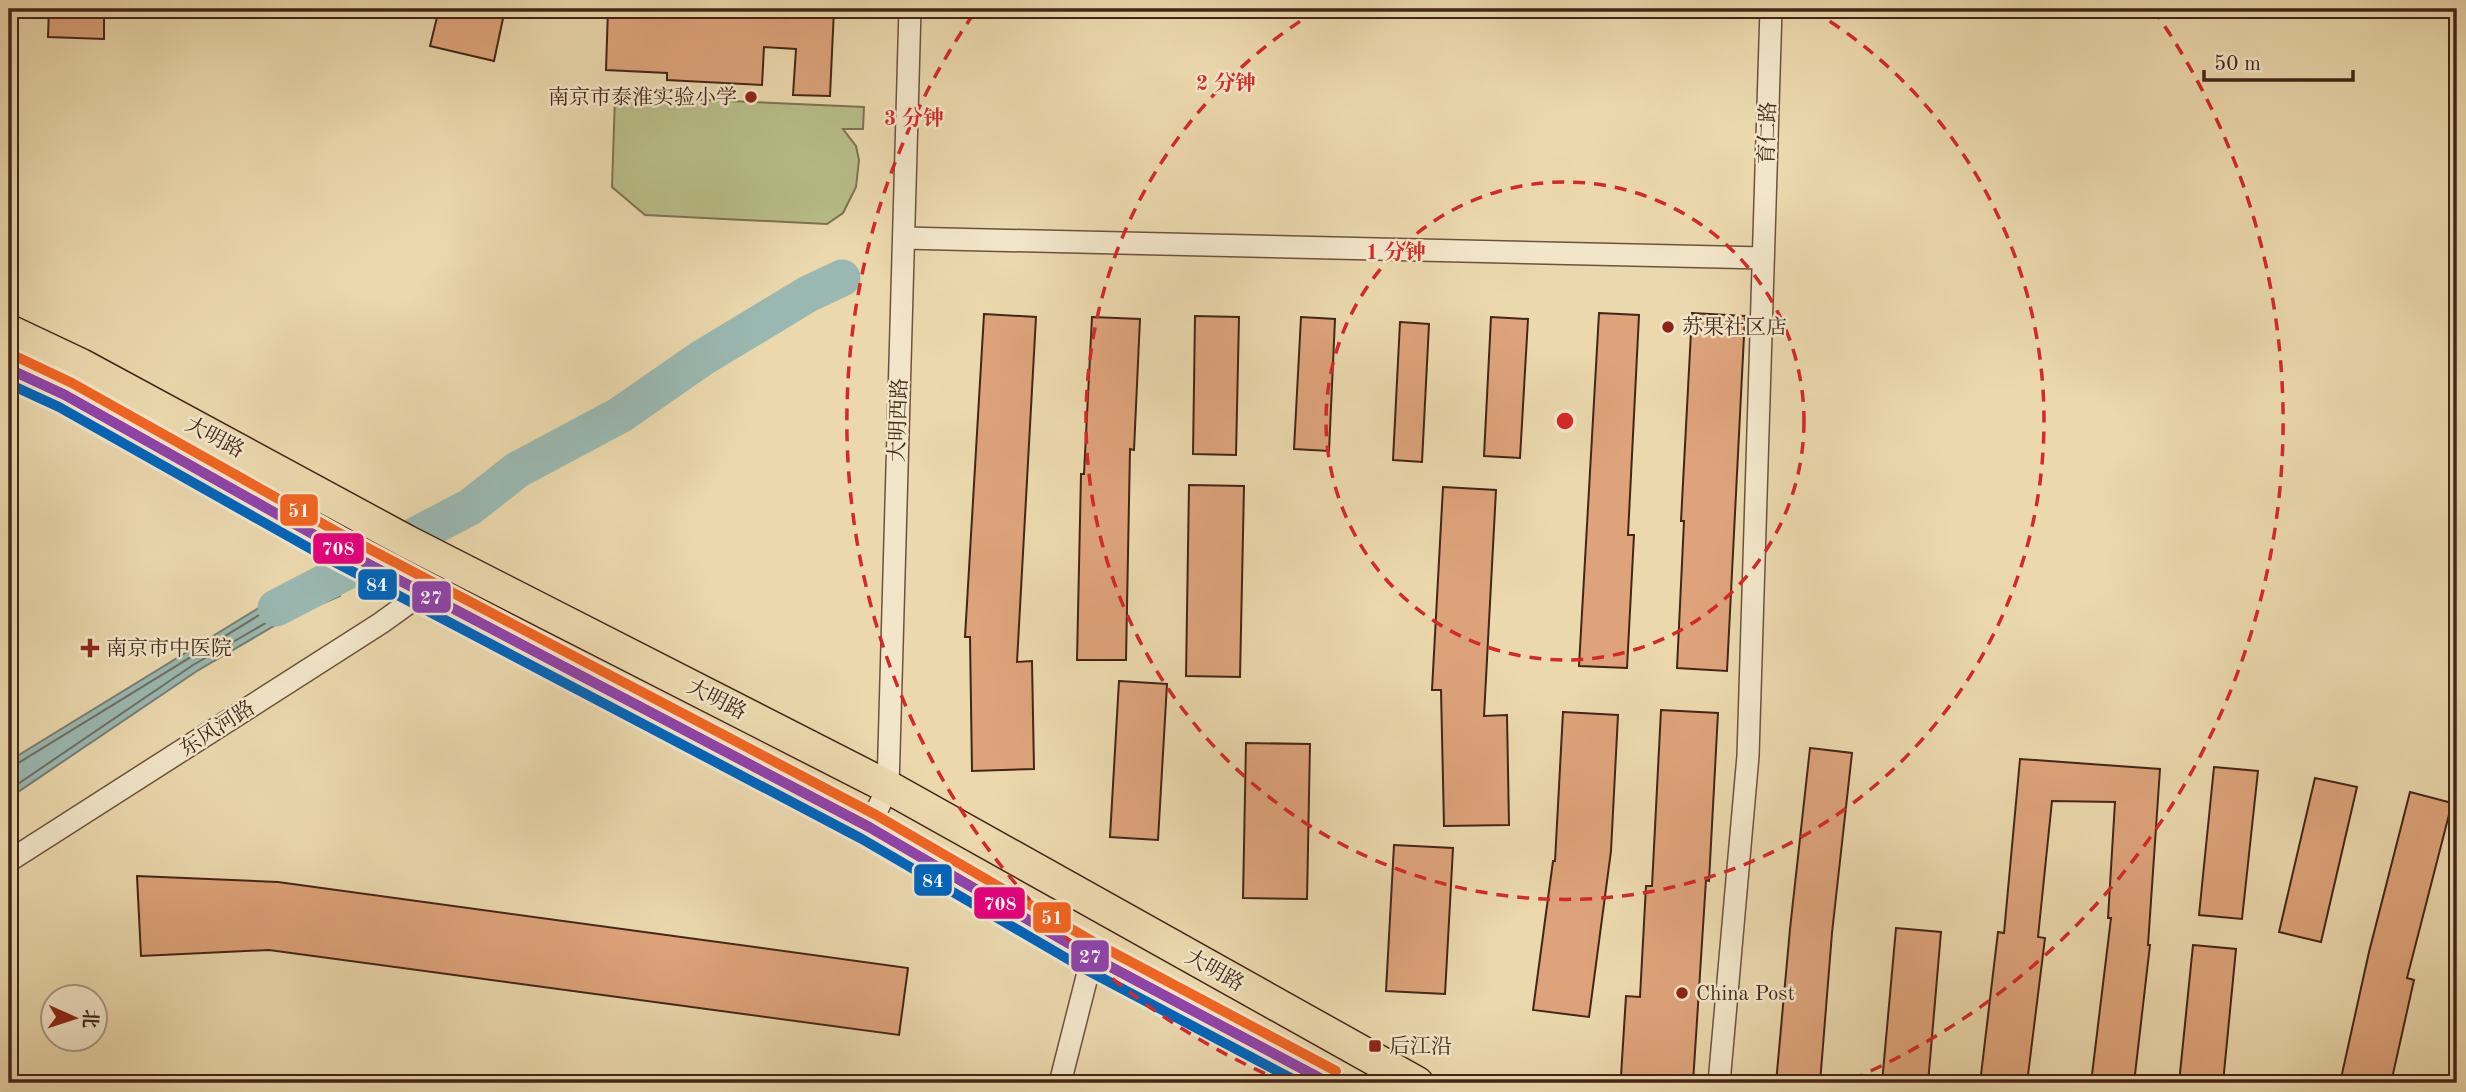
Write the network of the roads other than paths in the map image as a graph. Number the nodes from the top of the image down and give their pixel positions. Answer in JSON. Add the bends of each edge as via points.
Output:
{"nodes":[{"id":1,"x":910,"y":9,"type":"edge"},
{"id":2,"x":1772,"y":9,"type":"edge"},
{"id":3,"x":904,"y":238,"type":"junction"},
{"id":4,"x":1763,"y":258,"type":"junction"},
{"id":5,"x":9,"y":331,"type":"edge"},
{"id":6,"x":9,"y":369,"type":"edge"},
{"id":7,"x":410,"y":585,"type":"junction"},
{"id":8,"x":888,"y":787,"type":"junction"},
{"id":9,"x":869,"y":827,"type":"junction"},
{"id":10,"x":9,"y":861,"type":"edge"},
{"id":11,"x":1092,"y":957,"type":"junction"},
{"id":12,"x":1060,"y":1083,"type":"edge"},
{"id":13,"x":1329,"y":1083,"type":"edge"},
{"id":14,"x":1417,"y":1083,"type":"edge"},
{"id":15,"x":1719,"y":1083,"type":"edge"}],
"edges":[{"from":1,"to":3,"type":"street","name":"大明西路"},
{"from":2,"to":4,"type":"street","name":"育仁路"},
{"from":3,"to":4,"type":"street"},
{"from":3,"to":8,"type":"street","name":"大明西路"},
{"from":4,"to":15,"type":"street","name":"育仁路","via":[[1748,755]]},
{"from":5,"to":8,"type":"main road","name":"大明路"},
{"from":6,"to":7,"type":"main road","via":[[65,395]]},
{"from":7,"to":9,"type":"main road"},
{"from":7,"to":10,"type":"street","name":"东风河路","via":[[381,623]]},
{"from":8,"to":9,"type":"street","name":"大明西路"},
{"from":8,"to":14,"type":"main road","name":"大明路"},
{"from":9,"to":11,"type":"main road"},
{"from":11,"to":12,"type":"street"},
{"from":11,"to":13,"type":"main road"}]}
